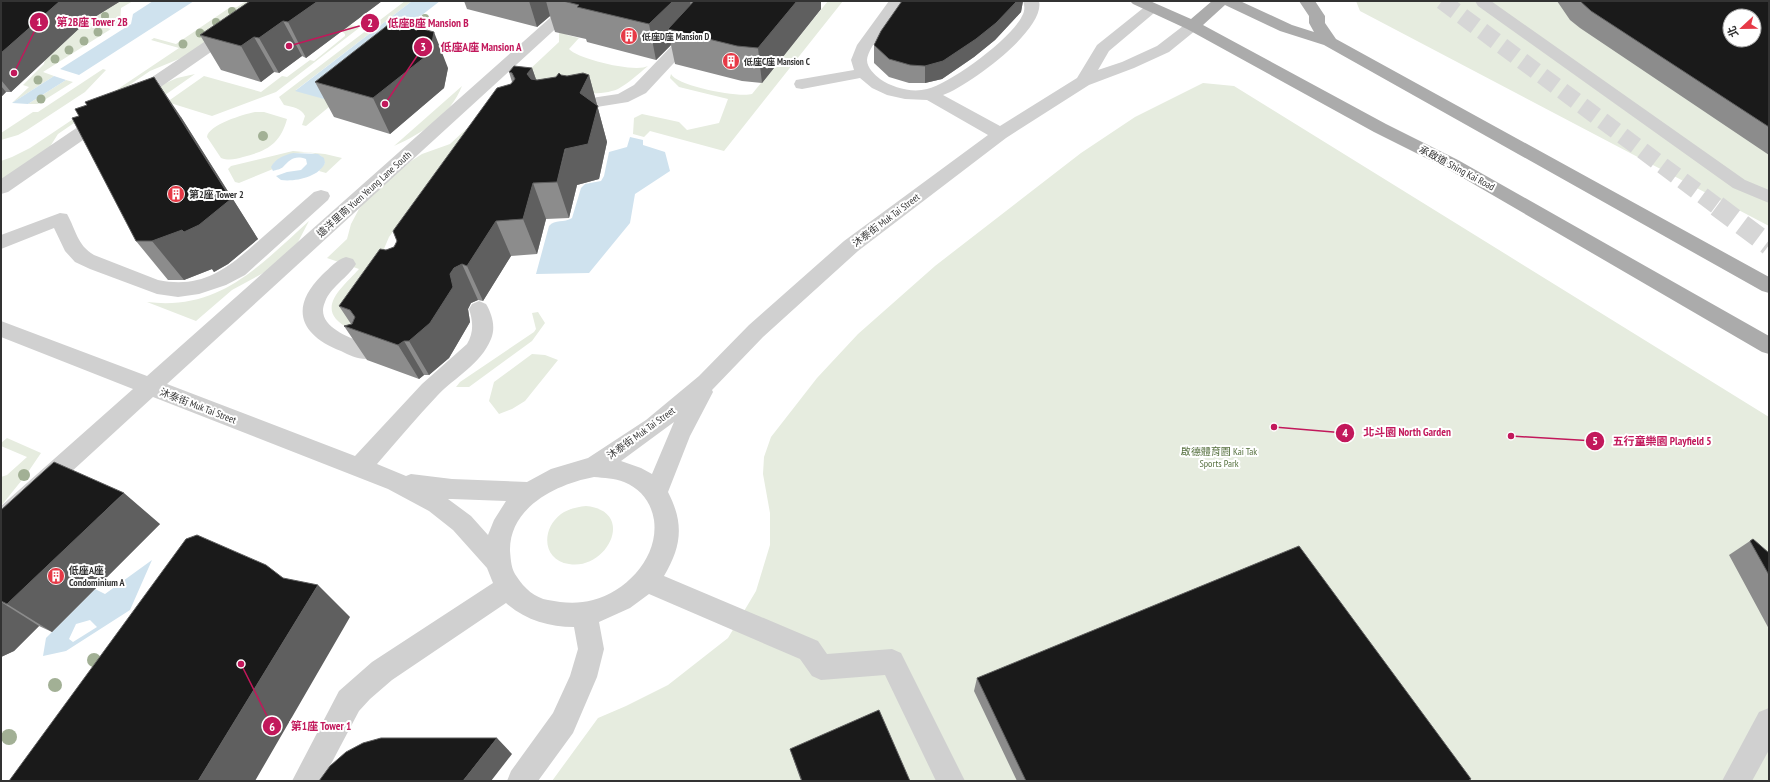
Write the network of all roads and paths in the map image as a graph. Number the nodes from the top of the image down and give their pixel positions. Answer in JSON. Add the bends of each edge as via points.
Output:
{"nodes":[{"id":1,"x":275,"y":1,"type":"edge"},
{"id":2,"x":578,"y":1,"type":"edge"},
{"id":3,"x":897,"y":1,"type":"edge"},
{"id":4,"x":1031,"y":1,"type":"edge"},
{"id":5,"x":1221,"y":1,"type":"edge"},
{"id":6,"x":1228,"y":1,"type":"edge"},
{"id":7,"x":1307,"y":1,"type":"edge"},
{"id":8,"x":1484,"y":1,"type":"edge"},
{"id":9,"x":1150,"y":3,"type":"edge"},
{"id":10,"x":1193,"y":26,"type":"junction"},
{"id":11,"x":694,"y":32,"type":"edge"},
{"id":12,"x":1330,"y":42,"type":"junction"},
{"id":13,"x":863,"y":73,"type":"junction"},
{"id":14,"x":1083,"y":81,"type":"junction"},
{"id":15,"x":802,"y":84,"type":"dead end"},
{"id":16,"x":929,"y":94,"type":"junction"},
{"id":17,"x":578,"y":105,"type":"edge"},
{"id":18,"x":1000,"y":134,"type":"junction"},
{"id":19,"x":1,"y":188,"type":"edge"},
{"id":20,"x":321,"y":196,"type":"dead end"},
{"id":21,"x":1769,"y":197,"type":"edge"},
{"id":22,"x":1,"y":242,"type":"edge"},
{"id":23,"x":346,"y":264,"type":"dead end"},
{"id":24,"x":1769,"y":286,"type":"edge"},
{"id":25,"x":478,"y":309,"type":"dead end"},
{"id":26,"x":1,"y":329,"type":"edge"},
{"id":27,"x":1769,"y":346,"type":"edge"},
{"id":28,"x":365,"y":352,"type":"edge"},
{"id":29,"x":707,"y":382,"type":"junction"},
{"id":30,"x":150,"y":387,"type":"junction"},
{"id":31,"x":594,"y":467,"type":"junction"},
{"id":32,"x":359,"y":468,"type":"junction"},
{"id":33,"x":396,"y":482,"type":"junction"},
{"id":34,"x":531,"y":492,"type":"junction"},
{"id":35,"x":656,"y":493,"type":"junction"},
{"id":36,"x":1,"y":521,"type":"edge"},
{"id":37,"x":498,"y":562,"type":"junction"},
{"id":38,"x":645,"y":580,"type":"junction"},
{"id":39,"x":507,"y":588,"type":"junction"},
{"id":40,"x":585,"y":614,"type":"junction"},
{"id":41,"x":1769,"y":722,"type":"edge"},
{"id":42,"x":306,"y":781,"type":"edge"},
{"id":43,"x":521,"y":781,"type":"edge"},
{"id":44,"x":951,"y":781,"type":"edge"},
{"id":45,"x":1736,"y":781,"type":"edge"}],
"edges":[{"from":1,"to":19,"type":"street"},
{"from":2,"to":30,"type":"street","name":"遠洋里南 Yuen Yeung Lane South"},
{"from":3,"to":13,"type":"street","via":[[860,54]]},
{"from":4,"to":16,"type":"street","via":[[1033,8],[1029,17],[1001,47],[958,81]]},
{"from":5,"to":10,"type":"main road"},
{"from":6,"to":12,"type":"main road","via":[[1286,28]]},
{"from":7,"to":12,"type":"main road","via":[[1317,16],[1319,28]]},
{"from":8,"to":21,"type":"street","via":[[1482,3],[1739,184]]},
{"from":9,"to":10,"type":"main road","name":"承啟道 Shing Kai Road"},
{"from":9,"to":14,"type":"street","name":"沐泰街 Muk Tai Street","via":[[1104,48]]},
{"from":10,"to":14,"type":"street","name":"沐泰街 Muk Tai Street","via":[[1163,49]]},
{"from":10,"to":27,"type":"main road","name":"承啟道 Shing Kai Road","via":[[1380,128],[1452,164]]},
{"from":11,"to":17,"type":"street","via":[[640,89],[622,98]]},
{"from":12,"to":24,"type":"main road"},
{"from":13,"to":15,"type":"street"},
{"from":13,"to":16,"type":"street","via":[[885,89],[906,94]]},
{"from":14,"to":18,"type":"street","name":"沐泰街 Muk Tai Street"},
{"from":16,"to":18,"type":"street"},
{"from":18,"to":29,"type":"street","name":"沐泰街 Muk Tai Street","via":[[851,246],[762,326]]},
{"from":20,"to":22,"type":"street","via":[[238,270],[222,279],[188,289],[157,287],[88,260],[71,244],[60,219]]},
{"from":23,"to":28,"type":"street","via":[[320,292],[314,304],[313,316],[325,335]]},
{"from":25,"to":32,"type":"street","via":[[483,319],[484,331],[478,344],[469,356],[436,377]]},
{"from":26,"to":30,"type":"street","name":"沐泰街 Muk Tai Street"},
{"from":29,"to":31,"type":"street","name":"沐泰街 Muk Tai Street","via":[[654,426]]},
{"from":29,"to":35,"type":"street","name":"沐泰街 Muk Tai Street","via":[[679,435]]},
{"from":30,"to":32,"type":"street","name":"沐泰街 Muk Tai Street"},
{"from":30,"to":36,"type":"street","name":"遠洋里南 Yuen Yeung Lane South"},
{"from":31,"to":34,"type":"street","name":"沐泰街 Muk Tai Street","via":[[554,477]]},
{"from":31,"to":35,"type":"street","name":"沐泰街 Muk Tai Street","via":[[609,467],[636,476]]},
{"from":32,"to":33,"type":"street","name":"沐泰街 Muk Tai Street"},
{"from":33,"to":34,"type":"street","name":"沐泰街 Muk Tai Street","via":[[452,489]]},
{"from":33,"to":37,"type":"street","name":"沐泰街 Muk Tai Street","via":[[437,504],[462,523]]},
{"from":34,"to":37,"type":"street","name":"沐泰街 Muk Tai Street","via":[[513,510],[504,524],[498,545]]},
{"from":35,"to":38,"type":"street","name":"沐泰街 Muk Tai Street","via":[[663,503],[666,515],[667,539],[663,553]]},
{"from":37,"to":39,"type":"street","name":"沐泰街 Muk Tai Street"},
{"from":38,"to":40,"type":"street","name":"沐泰街 Muk Tai Street","via":[[626,597]]},
{"from":38,"to":44,"type":"street","via":[[809,650],[821,667],[892,662]]},
{"from":39,"to":40,"type":"street","name":"沐泰街 Muk Tai Street","via":[[530,607],[552,614]]},
{"from":39,"to":42,"type":"street","via":[[382,671],[360,690],[350,702]]},
{"from":40,"to":43,"type":"street","via":[[591,649],[583,677],[563,723]]},
{"from":41,"to":45,"type":"street"}]}
